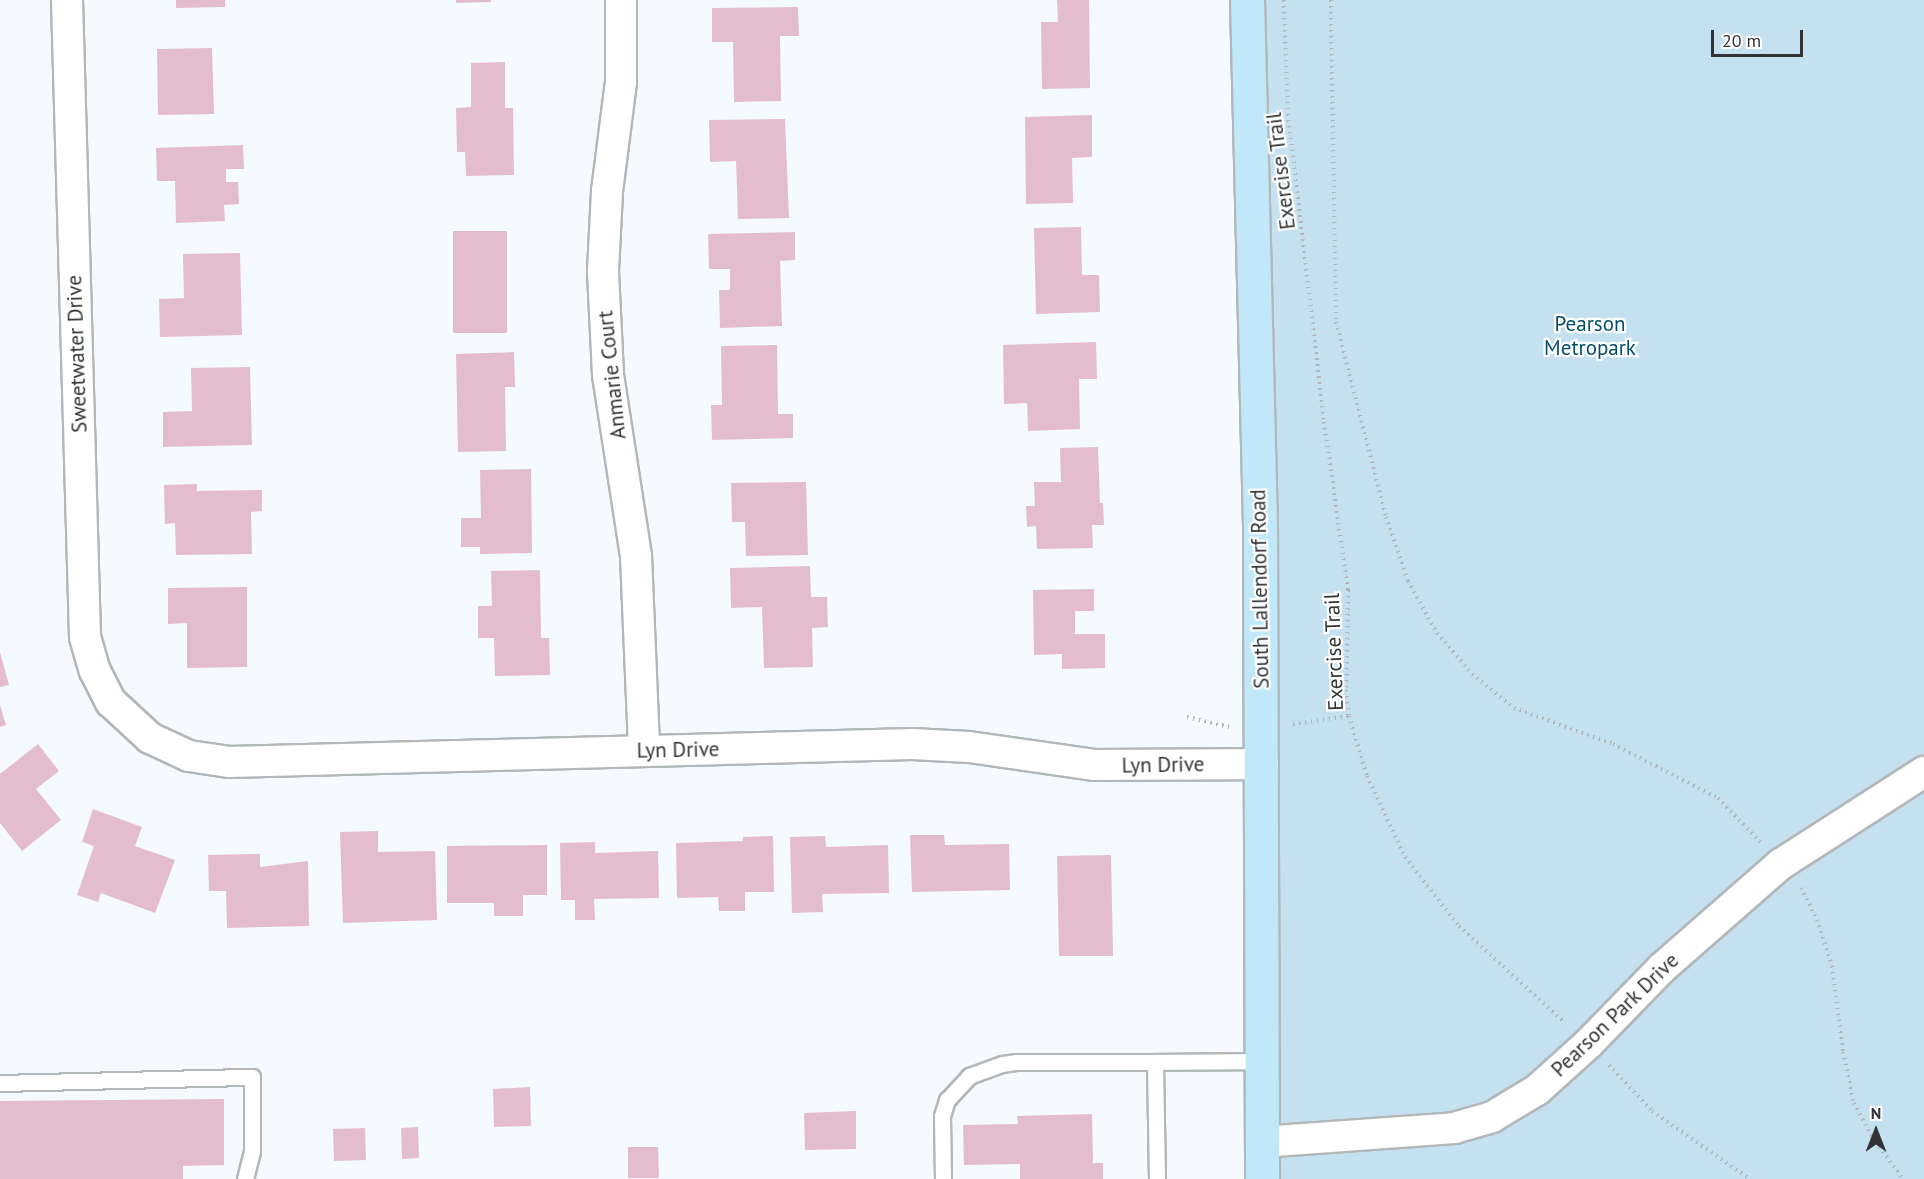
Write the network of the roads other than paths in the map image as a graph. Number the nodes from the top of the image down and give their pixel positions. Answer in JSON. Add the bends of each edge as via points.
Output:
{"nodes":[{"id":1,"x":67,"y":0,"type":"edge"},
{"id":2,"x":621,"y":0,"type":"edge"},
{"id":3,"x":1247,"y":0,"type":"edge"},
{"id":4,"x":111,"y":702,"type":"joint"},
{"id":5,"x":644,"y":750,"type":"junction"},
{"id":6,"x":1263,"y":764,"type":"junction"},
{"id":7,"x":1924,"y":772,"type":"edge"},
{"id":8,"x":1262,"y":1061,"type":"junction"},
{"id":9,"x":1155,"y":1062,"type":"junction"},
{"id":10,"x":0,"y":1083,"type":"edge"},
{"id":11,"x":1261,"y":1142,"type":"junction"},
{"id":12,"x":245,"y":1179,"type":"edge"},
{"id":13,"x":943,"y":1179,"type":"edge"},
{"id":14,"x":1157,"y":1179,"type":"edge"},
{"id":15,"x":1262,"y":1179,"type":"edge"}],
"edges":[{"from":1,"to":4,"type":"street","name":"Sweetwater Drive","via":[[84,621],[88,654]]},
{"from":2,"to":5,"type":"street","name":"Anmarie Court","via":[[621,82],[607,192],[603,284],[608,375],[636,556]]},
{"from":3,"to":6,"type":"street","name":"South Lallendorf Road"},
{"from":4,"to":5,"type":"street","name":"Lyn Drive","via":[[150,738],[209,761]]},
{"from":5,"to":6,"type":"street","name":"Lyn Drive","via":[[912,744],[969,747],[1094,765]]},
{"from":6,"to":8,"type":"street","name":"South Lallendorf Road"},
{"from":7,"to":11,"type":"street","name":"Pearson Park Drive","via":[[1781,864],[1662,968],[1537,1090],[1492,1117],[1455,1128]]},
{"from":8,"to":9,"type":"lane"},
{"from":8,"to":11,"type":"street","name":"South Lallendorf Road"},
{"from":9,"to":13,"type":"lane","via":[[1017,1062],[969,1076],[947,1100],[942,1116]]},
{"from":9,"to":14,"type":"lane"},
{"from":10,"to":12,"type":"lane","via":[[252,1077],[252,1151]]},
{"from":11,"to":15,"type":"street","name":"South Lallendorf Road"}]}
